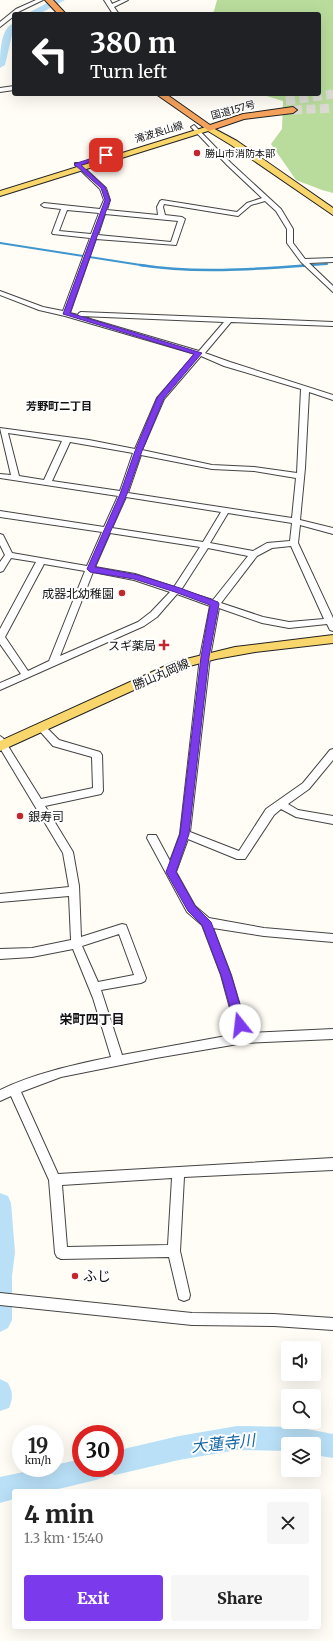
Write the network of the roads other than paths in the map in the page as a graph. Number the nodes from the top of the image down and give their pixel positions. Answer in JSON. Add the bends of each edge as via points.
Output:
{"nodes":[{"id":1,"x":40,"y":0,"type":"edge"},
{"id":2,"x":49,"y":0,"type":"edge"},
{"id":3,"x":107,"y":0,"type":"edge"},
{"id":4,"x":125,"y":0,"type":"edge"},
{"id":5,"x":111,"y":6,"type":"junction"},
{"id":6,"x":59,"y":11,"type":"edge"},
{"id":7,"x":16,"y":12,"type":"edge"},
{"id":8,"x":115,"y":12,"type":"edge"},
{"id":9,"x":12,"y":15,"type":"edge"},
{"id":10,"x":0,"y":25,"type":"edge"},
{"id":11,"x":12,"y":88,"type":"edge"},
{"id":12,"x":0,"y":90,"type":"edge"},
{"id":13,"x":162,"y":96,"type":"edge"},
{"id":14,"x":279,"y":103,"type":"tunnel mouth"},
{"id":15,"x":293,"y":110,"type":"tunnel mouth"},
{"id":16,"x":201,"y":127,"type":"junction"},
{"id":17,"x":79,"y":166,"type":"junction"},
{"id":18,"x":0,"y":190,"type":"edge"},
{"id":19,"x":0,"y":194,"type":"edge"},
{"id":20,"x":267,"y":198,"type":"junction"},
{"id":21,"x":44,"y":205,"type":"dead end"},
{"id":22,"x":65,"y":208,"type":"junction"},
{"id":23,"x":103,"y":211,"type":"junction"},
{"id":24,"x":333,"y":212,"type":"edge"},
{"id":25,"x":162,"y":217,"type":"junction"},
{"id":26,"x":94,"y":237,"type":"junction"},
{"id":27,"x":333,"y":260,"type":"edge"},
{"id":28,"x":303,"y":261,"type":"junction"},
{"id":29,"x":333,"y":290,"type":"edge"},
{"id":30,"x":0,"y":293,"type":"edge"},
{"id":31,"x":66,"y":314,"type":"junction"},
{"id":32,"x":230,"y":319,"type":"junction"},
{"id":33,"x":333,"y":324,"type":"edge"},
{"id":34,"x":199,"y":353,"type":"junction"},
{"id":35,"x":305,"y":388,"type":"junction"},
{"id":36,"x":333,"y":398,"type":"edge"},
{"id":37,"x":2,"y":430,"type":"edge"},
{"id":38,"x":67,"y":439,"type":"junction"},
{"id":39,"x":138,"y":451,"type":"junction"},
{"id":40,"x":0,"y":476,"type":"edge"},
{"id":41,"x":299,"y":476,"type":"junction"},
{"id":42,"x":16,"y":478,"type":"junction"},
{"id":43,"x":47,"y":483,"type":"junction"},
{"id":44,"x":123,"y":494,"type":"junction"},
{"id":45,"x":226,"y":510,"type":"junction"},
{"id":46,"x":0,"y":514,"type":"edge"},
{"id":47,"x":295,"y":521,"type":"junction"},
{"id":48,"x":107,"y":530,"type":"junction"},
{"id":49,"x":333,"y":531,"type":"edge"},
{"id":50,"x":0,"y":537,"type":"edge"},
{"id":51,"x":294,"y":543,"type":"junction"},
{"id":52,"x":204,"y":545,"type":"junction"},
{"id":53,"x":254,"y":554,"type":"junction"},
{"id":54,"x":9,"y":555,"type":"junction"},
{"id":55,"x":41,"y":561,"type":"junction"},
{"id":56,"x":0,"y":569,"type":"edge"},
{"id":57,"x":90,"y":569,"type":"junction"},
{"id":58,"x":178,"y":590,"type":"junction"},
{"id":59,"x":215,"y":604,"type":"junction"},
{"id":60,"x":332,"y":624,"type":"edge"},
{"id":61,"x":0,"y":636,"type":"edge"},
{"id":62,"x":333,"y":639,"type":"edge"},
{"id":63,"x":205,"y":657,"type":"junction"},
{"id":64,"x":52,"y":663,"type":"junction"},
{"id":65,"x":26,"y":674,"type":"junction"},
{"id":66,"x":0,"y":687,"type":"edge"},
{"id":67,"x":41,"y":727,"type":"junction"},
{"id":68,"x":1,"y":743,"type":"edge"},
{"id":69,"x":333,"y":753,"type":"edge"},
{"id":70,"x":39,"y":803,"type":"junction"},
{"id":71,"x":281,"y":805,"type":"junction"},
{"id":72,"x":333,"y":820,"type":"edge"},
{"id":73,"x":185,"y":834,"type":"junction"},
{"id":74,"x":152,"y":838,"type":"dead end"},
{"id":75,"x":171,"y":872,"type":"junction"},
{"id":76,"x":74,"y":891,"type":"junction"},
{"id":77,"x":0,"y":898,"type":"edge"},
{"id":78,"x":206,"y":922,"type":"junction"},
{"id":79,"x":333,"y":938,"type":"edge"},
{"id":80,"x":76,"y":944,"type":"junction"},
{"id":81,"x":0,"y":954,"type":"edge"},
{"id":82,"x":94,"y":987,"type":"junction"},
{"id":83,"x":333,"y":1034,"type":"edge"},
{"id":84,"x":244,"y":1038,"type":"junction"},
{"id":85,"x":118,"y":1061,"type":"junction"},
{"id":86,"x":7,"y":1092,"type":"edge"},
{"id":87,"x":333,"y":1164,"type":"edge"},
{"id":88,"x":178,"y":1172,"type":"junction"},
{"id":89,"x":55,"y":1180,"type":"junction"},
{"id":90,"x":174,"y":1251,"type":"junction"},
{"id":91,"x":184,"y":1295,"type":"dead end"},
{"id":92,"x":0,"y":1299,"type":"edge"},
{"id":93,"x":333,"y":1324,"type":"edge"}],
"edges":[{"from":1,"to":7,"type":"street"},
{"from":2,"to":6,"type":"highway"},
{"from":3,"to":5,"type":"street"},
{"from":4,"to":5,"type":"street"},
{"from":5,"to":8,"type":"street"},
{"from":9,"to":10,"type":"street"},
{"from":11,"to":12,"type":"street"},
{"from":13,"to":16,"type":"highway","name":"国道157号"},
{"from":14,"to":16,"type":"highway","name":"国道157号","via":[[255,108]]},
{"from":15,"to":16,"type":"highway","name":"国道157号"},
{"from":16,"to":17,"type":"main road","name":"滝波長山線"},
{"from":16,"to":20,"type":"street","via":[[229,164]]},
{"from":16,"to":24,"type":"main road","via":[[234,143]]},
{"from":17,"to":18,"type":"main road","name":"滝波長山線"},
{"from":17,"to":19,"type":"main road","name":"滝波長山線"},
{"from":17,"to":23,"type":"street","via":[[103,188],[108,200]]},
{"from":20,"to":25,"type":"street","via":[[249,204],[238,214],[162,202]]},
{"from":20,"to":28,"type":"street","via":[[279,210],[290,229],[290,243]]},
{"from":21,"to":22,"type":"street"},
{"from":22,"to":23,"type":"street"},
{"from":22,"to":26,"type":"street","via":[[55,233]]},
{"from":23,"to":25,"type":"street"},
{"from":23,"to":26,"type":"street"},
{"from":25,"to":26,"type":"street","via":[[182,219],[174,244]]},
{"from":26,"to":31,"type":"street"},
{"from":27,"to":28,"type":"street"},
{"from":28,"to":29,"type":"street"},
{"from":30,"to":31,"type":"street","via":[[41,309]]},
{"from":31,"to":32,"type":"street"},
{"from":31,"to":34,"type":"street"},
{"from":32,"to":33,"type":"street"},
{"from":32,"to":34,"type":"street"},
{"from":34,"to":35,"type":"street"},
{"from":34,"to":39,"type":"street","via":[[161,398]]},
{"from":35,"to":36,"type":"street"},
{"from":35,"to":41,"type":"street"},
{"from":37,"to":38,"type":"street"},
{"from":37,"to":42,"type":"street"},
{"from":38,"to":39,"type":"street"},
{"from":38,"to":43,"type":"street"},
{"from":39,"to":41,"type":"street","via":[[212,467],[254,469]]},
{"from":39,"to":44,"type":"street"},
{"from":40,"to":42,"type":"street"},
{"from":41,"to":47,"type":"street"},
{"from":42,"to":43,"type":"street"},
{"from":43,"to":44,"type":"street"},
{"from":44,"to":45,"type":"street"},
{"from":44,"to":48,"type":"street"},
{"from":45,"to":47,"type":"street"},
{"from":45,"to":52,"type":"street"},
{"from":46,"to":48,"type":"street"},
{"from":47,"to":49,"type":"street"},
{"from":47,"to":51,"type":"street"},
{"from":48,"to":52,"type":"street"},
{"from":48,"to":57,"type":"street"},
{"from":50,"to":54,"type":"street"},
{"from":51,"to":53,"type":"street","via":[[270,545]]},
{"from":51,"to":60,"type":"street"},
{"from":52,"to":53,"type":"street"},
{"from":52,"to":58,"type":"street"},
{"from":53,"to":59,"type":"street"},
{"from":54,"to":55,"type":"street"},
{"from":54,"to":56,"type":"street"},
{"from":55,"to":57,"type":"street"},
{"from":55,"to":61,"type":"street"},
{"from":57,"to":58,"type":"street","via":[[135,577]]},
{"from":57,"to":64,"type":"street"},
{"from":58,"to":59,"type":"street"},
{"from":58,"to":64,"type":"street","via":[[153,618]]},
{"from":59,"to":60,"type":"street","via":[[262,620],[289,625]]},
{"from":59,"to":63,"type":"street"},
{"from":61,"to":65,"type":"street"},
{"from":62,"to":63,"type":"main road","name":"勝山丸岡線","via":[[249,648]]},
{"from":63,"to":67,"type":"main road","name":"勝山丸岡線","via":[[178,665]]},
{"from":63,"to":73,"type":"street"},
{"from":64,"to":65,"type":"street"},
{"from":65,"to":66,"type":"street"},
{"from":67,"to":68,"type":"main road","name":"勝山丸岡線"},
{"from":67,"to":70,"type":"street","via":[[56,743],[97,755],[98,791]]},
{"from":68,"to":70,"type":"street"},
{"from":69,"to":71,"type":"street","via":[[306,786]]},
{"from":70,"to":76,"type":"street","via":[[68,852]]},
{"from":71,"to":72,"type":"street","via":[[296,813]]},
{"from":71,"to":73,"type":"street","via":[[270,812],[241,856]]},
{"from":73,"to":75,"type":"street"},
{"from":74,"to":75,"type":"street"},
{"from":75,"to":78,"type":"street","via":[[191,909]]},
{"from":76,"to":77,"type":"street"},
{"from":76,"to":80,"type":"street"},
{"from":78,"to":79,"type":"street","via":[[264,932]]},
{"from":78,"to":84,"type":"street","via":[[226,975]]},
{"from":80,"to":81,"type":"street","via":[[21,954]]},
{"from":80,"to":82,"type":"street"},
{"from":80,"to":82,"type":"street","via":[[122,928],[141,978]]},
{"from":82,"to":85,"type":"street"},
{"from":83,"to":84,"type":"street"},
{"from":84,"to":85,"type":"street"},
{"from":85,"to":86,"type":"street","via":[[61,1072]]},
{"from":86,"to":89,"type":"street"},
{"from":87,"to":88,"type":"street"},
{"from":88,"to":89,"type":"street"},
{"from":88,"to":90,"type":"street"},
{"from":89,"to":90,"type":"street","via":[[61,1253]]},
{"from":90,"to":91,"type":"street"},
{"from":92,"to":93,"type":"street","via":[[192,1319]]}]}
